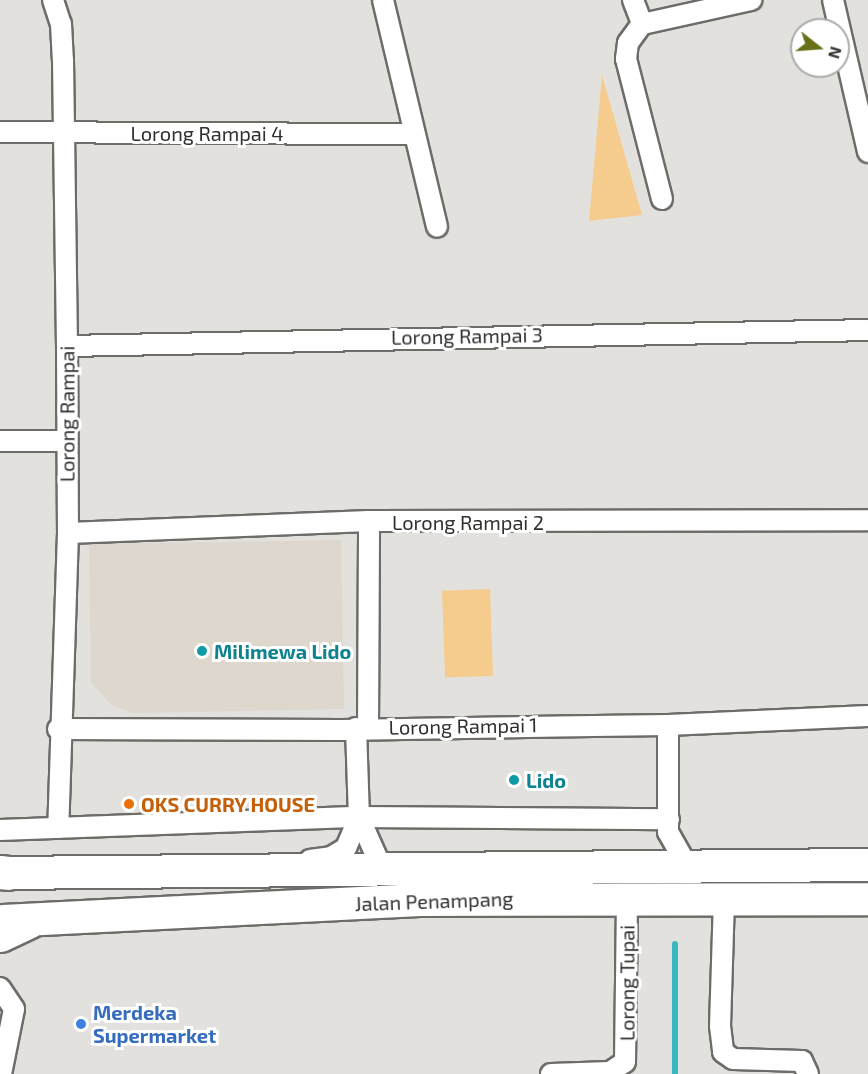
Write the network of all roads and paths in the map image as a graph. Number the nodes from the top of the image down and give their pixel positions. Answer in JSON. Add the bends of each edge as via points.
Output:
{"nodes":[{"id":1,"x":53,"y":0,"type":"edge"},
{"id":2,"x":383,"y":0,"type":"edge"},
{"id":3,"x":633,"y":0,"type":"edge"},
{"id":4,"x":752,"y":0,"type":"edge"},
{"id":5,"x":833,"y":0,"type":"edge"},
{"id":6,"x":642,"y":24,"type":"junction"},
{"id":7,"x":0,"y":132,"type":"edge"},
{"id":8,"x":63,"y":132,"type":"junction"},
{"id":9,"x":414,"y":134,"type":"junction"},
{"id":10,"x":868,"y":152,"type":"edge"},
{"id":11,"x":662,"y":198,"type":"dead end"},
{"id":12,"x":437,"y":227,"type":"dead end"},
{"id":13,"x":868,"y":330,"type":"edge"},
{"id":14,"x":67,"y":346,"type":"junction"},
{"id":15,"x":0,"y":441,"type":"edge"},
{"id":16,"x":67,"y":441,"type":"junction"},
{"id":17,"x":868,"y":520,"type":"edge"},
{"id":18,"x":369,"y":521,"type":"junction"},
{"id":19,"x":68,"y":533,"type":"junction"},
{"id":20,"x":868,"y":716,"type":"edge"},
{"id":21,"x":668,"y":724,"type":"junction"},
{"id":22,"x":362,"y":728,"type":"junction"},
{"id":23,"x":58,"y":729,"type":"junction"},
{"id":24,"x":359,"y":817,"type":"junction"},
{"id":25,"x":669,"y":819,"type":"junction"},
{"id":26,"x":58,"y":828,"type":"junction"},
{"id":27,"x":0,"y":830,"type":"edge"},
{"id":28,"x":868,"y":865,"type":"edge"},
{"id":29,"x":382,"y":869,"type":"junction"},
{"id":30,"x":689,"y":869,"type":"junction"},
{"id":31,"x":3,"y":872,"type":"edge"},
{"id":32,"x":242,"y":873,"type":"junction"},
{"id":33,"x":627,"y":897,"type":"junction"},
{"id":34,"x":724,"y":899,"type":"junction"},
{"id":35,"x":868,"y":899,"type":"edge"},
{"id":36,"x":419,"y":900,"type":"junction"},
{"id":37,"x":9,"y":926,"type":"edge"},
{"id":38,"x":0,"y":987,"type":"edge"},
{"id":39,"x":7,"y":1005,"type":"edge"},
{"id":40,"x":1,"y":1074,"type":"edge"},
{"id":41,"x":551,"y":1074,"type":"edge"},
{"id":42,"x":808,"y":1074,"type":"edge"}],
"edges":[{"from":1,"to":8,"type":"street","name":"Lorong Rampai","via":[[61,24]]},
{"from":2,"to":9,"type":"street"},
{"from":3,"to":6,"type":"street"},
{"from":4,"to":6,"type":"street"},
{"from":5,"to":10,"type":"street"},
{"from":6,"to":11,"type":"street","via":[[628,42],[626,59]]},
{"from":7,"to":8,"type":"street","name":"Lorong Rampai 4"},
{"from":8,"to":9,"type":"street","name":"Lorong Rampai 4"},
{"from":8,"to":14,"type":"street","name":"Lorong Rampai"},
{"from":9,"to":12,"type":"street"},
{"from":13,"to":14,"type":"street","name":"Lorong Rampai 3"},
{"from":14,"to":16,"type":"street","name":"Lorong Rampai"},
{"from":15,"to":16,"type":"street"},
{"from":16,"to":19,"type":"street","name":"Lorong Rampai"},
{"from":17,"to":18,"type":"street","name":"Lorong Rampai 2"},
{"from":18,"to":19,"type":"street","name":"Lorong Rampai 2"},
{"from":18,"to":22,"type":"street"},
{"from":19,"to":23,"type":"street","name":"Lorong Rampai"},
{"from":20,"to":21,"type":"street","name":"Lorong Rampai 1"},
{"from":21,"to":22,"type":"street","name":"Lorong Rampai 1"},
{"from":21,"to":25,"type":"street"},
{"from":22,"to":23,"type":"street","name":"Lorong Rampai 1"},
{"from":22,"to":24,"type":"street"},
{"from":23,"to":26,"type":"street","name":"Lorong Rampai"},
{"from":24,"to":25,"type":"street"},
{"from":24,"to":26,"type":"street"},
{"from":24,"to":29,"type":"street"},
{"from":24,"to":32,"type":"street","via":[[346,848],[332,857],[278,863]]},
{"from":25,"to":30,"type":"street","via":[[672,842]]},
{"from":26,"to":27,"type":"street"},
{"from":28,"to":30,"type":"main road","name":"Jalan Penampang"},
{"from":29,"to":30,"type":"main road","name":"Jalan Penampang"},
{"from":29,"to":32,"type":"main road","name":"Jalan Penampang"},
{"from":29,"to":36,"type":"main road","via":[[394,888]]},
{"from":31,"to":32,"type":"main road","name":"Jalan Penampang"},
{"from":33,"to":34,"type":"main road","name":"Jalan Penampang"},
{"from":33,"to":36,"type":"main road","name":"Jalan Penampang"},
{"from":33,"to":41,"type":"street","name":"Lorong Tupai","via":[[625,1062],[610,1072]]},
{"from":34,"to":35,"type":"main road","name":"Jalan Penampang"},
{"from":34,"to":42,"type":"street","via":[[720,1026],[723,1052],[734,1059],[802,1061]]},
{"from":36,"to":37,"type":"main road","name":"Jalan Penampang"},
{"from":38,"to":39,"type":"street"},
{"from":39,"to":40,"type":"street"}]}
